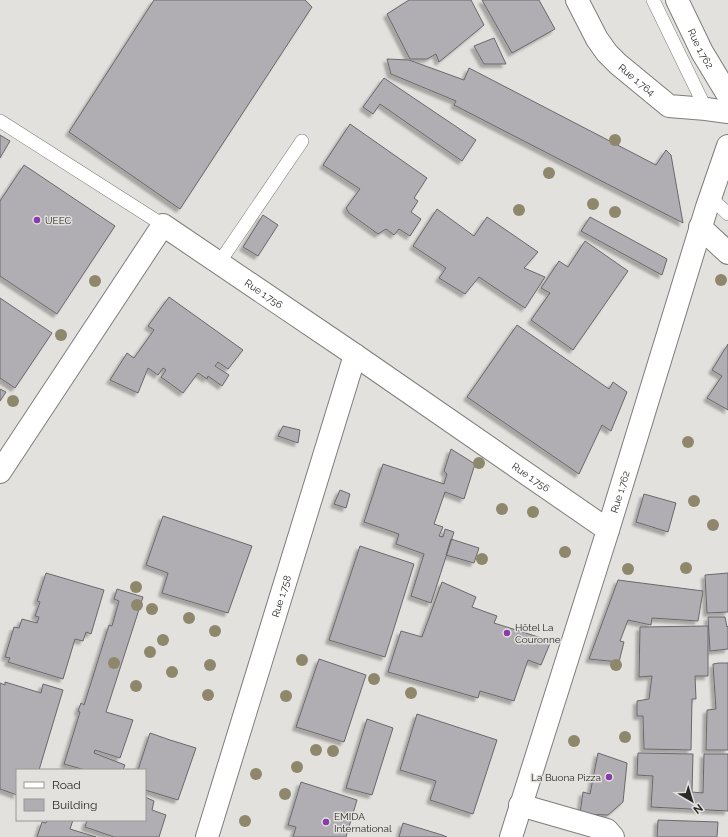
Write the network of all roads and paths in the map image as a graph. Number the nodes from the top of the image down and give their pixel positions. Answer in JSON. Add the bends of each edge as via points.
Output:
{"nodes":[{"id":1,"x":577,"y":0,"type":"edge"},
{"id":2,"x":653,"y":0,"type":"edge"},
{"id":3,"x":677,"y":0,"type":"edge"},
{"id":4,"x":728,"y":95,"type":"edge"},
{"id":5,"x":706,"y":109,"type":"junction"},
{"id":6,"x":728,"y":112,"type":"edge"},
{"id":7,"x":0,"y":121,"type":"edge"},
{"id":8,"x":302,"y":141,"type":"dead end"},
{"id":9,"x":728,"y":146,"type":"edge"},
{"id":10,"x":710,"y":197,"type":"junction"},
{"id":11,"x":728,"y":214,"type":"edge"},
{"id":12,"x":163,"y":225,"type":"junction"},
{"id":13,"x":700,"y":227,"type":"junction"},
{"id":14,"x":728,"y":253,"type":"edge"},
{"id":15,"x":219,"y":263,"type":"junction"},
{"id":16,"x":356,"y":355,"type":"junction"},
{"id":17,"x":0,"y":472,"type":"edge"},
{"id":18,"x":608,"y":530,"type":"junction"},
{"id":19,"x":520,"y":805,"type":"junction"},
{"id":20,"x":207,"y":837,"type":"edge"},
{"id":21,"x":510,"y":837,"type":"edge"},
{"id":22,"x":613,"y":837,"type":"edge"}],
"edges":[{"from":1,"to":5,"type":"street","name":"Rue 1.764","via":[[597,39],[618,64],[669,106]]},
{"from":2,"to":5,"type":"lane"},
{"from":3,"to":4,"type":"street","name":"Rue 1.762","via":[[702,52]]},
{"from":5,"to":6,"type":"street","name":"Rue 1.764"},
{"from":7,"to":12,"type":"lane"},
{"from":8,"to":15,"type":"lane"},
{"from":9,"to":10,"type":"street","name":"Rue 1.762"},
{"from":10,"to":11,"type":"lane"},
{"from":10,"to":13,"type":"street","name":"Rue 1.762"},
{"from":12,"to":15,"type":"street","name":"Rue 1.756"},
{"from":12,"to":17,"type":"street"},
{"from":13,"to":14,"type":"street"},
{"from":13,"to":18,"type":"street","name":"Rue 1.762"},
{"from":15,"to":16,"type":"street","name":"Rue 1.756"},
{"from":16,"to":18,"type":"street","name":"Rue 1.756"},
{"from":16,"to":20,"type":"street","name":"Rue 1.758"},
{"from":18,"to":19,"type":"street","name":"Rue 1.762"},
{"from":19,"to":21,"type":"street","name":"Rue 1.762"},
{"from":19,"to":22,"type":"street","via":[[608,830]]}]}
